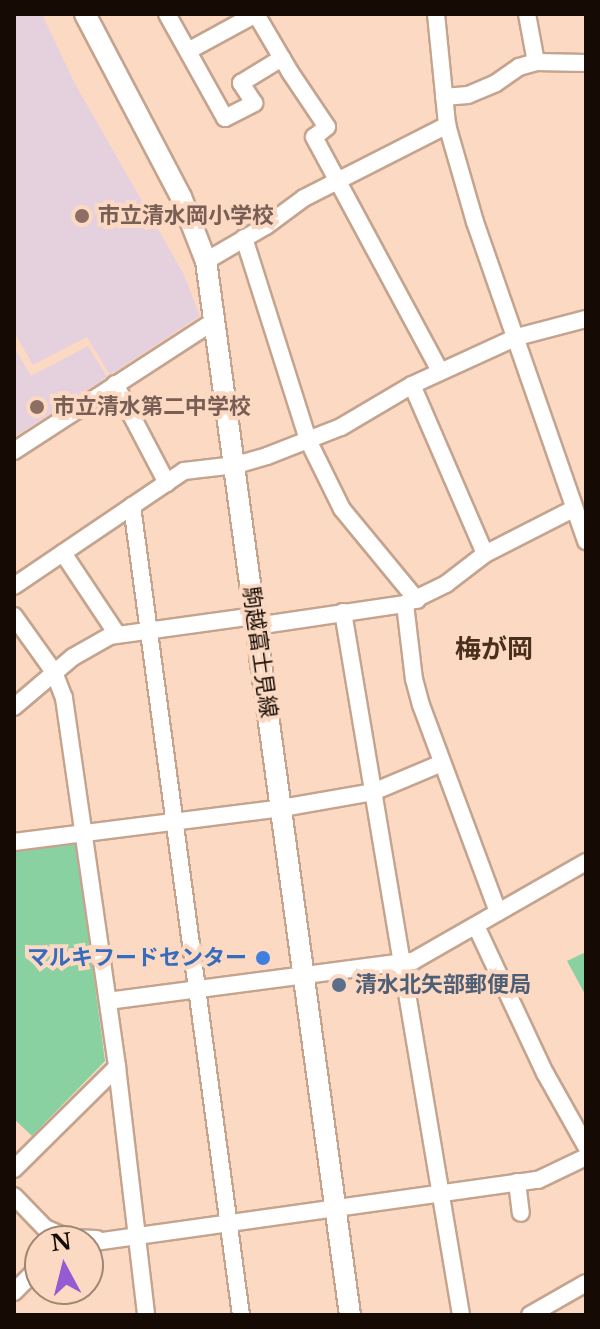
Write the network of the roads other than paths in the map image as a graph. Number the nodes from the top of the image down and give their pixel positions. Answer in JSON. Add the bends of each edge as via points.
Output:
{"nodes":[{"id":1,"x":85,"y":14,"type":"edge"},
{"id":2,"x":167,"y":14,"type":"edge"},
{"id":3,"x":436,"y":14,"type":"edge"},
{"id":4,"x":527,"y":14,"type":"edge"},
{"id":5,"x":188,"y":51,"type":"junction"},
{"id":6,"x":282,"y":58,"type":"junction"},
{"id":7,"x":536,"y":62,"type":"junction"},
{"id":8,"x":586,"y":63,"type":"edge"},
{"id":9,"x":444,"y":97,"type":"junction"},
{"id":10,"x":447,"y":125,"type":"junction"},
{"id":11,"x":338,"y":181,"type":"junction"},
{"id":12,"x":244,"y":238,"type":"junction"},
{"id":13,"x":206,"y":261,"type":"junction"},
{"id":14,"x":586,"y":319,"type":"edge"},
{"id":15,"x":216,"y":320,"type":"junction"},
{"id":16,"x":517,"y":337,"type":"junction"},
{"id":17,"x":440,"y":371,"type":"junction"},
{"id":18,"x":115,"y":384,"type":"junction"},
{"id":19,"x":412,"y":385,"type":"junction"},
{"id":20,"x":308,"y":440,"type":"junction"},
{"id":21,"x":14,"y":451,"type":"edge"},
{"id":22,"x":236,"y":465,"type":"junction"},
{"id":23,"x":167,"y":483,"type":"junction"},
{"id":24,"x":132,"y":506,"type":"junction"},
{"id":25,"x":573,"y":509,"type":"junction"},
{"id":26,"x":586,"y":541,"type":"edge"},
{"id":27,"x":63,"y":553,"type":"junction"},
{"id":28,"x":485,"y":554,"type":"junction"},
{"id":29,"x":14,"y":586,"type":"edge"},
{"id":30,"x":411,"y":602,"type":"junction"},
{"id":31,"x":343,"y":612,"type":"junction"},
{"id":32,"x":14,"y":616,"type":"edge"},
{"id":33,"x":256,"y":621,"type":"junction"},
{"id":34,"x":150,"y":631,"type":"junction"},
{"id":35,"x":117,"y":634,"type":"junction"},
{"id":36,"x":54,"y":672,"type":"junction"},
{"id":37,"x":14,"y":707,"type":"edge"},
{"id":38,"x":440,"y":764,"type":"junction"},
{"id":39,"x":373,"y":792,"type":"junction"},
{"id":40,"x":282,"y":808,"type":"junction"},
{"id":41,"x":176,"y":820,"type":"junction"},
{"id":42,"x":83,"y":832,"type":"junction"},
{"id":43,"x":14,"y":842,"type":"edge"},
{"id":44,"x":586,"y":862,"type":"edge"},
{"id":45,"x":498,"y":912,"type":"junction"},
{"id":46,"x":476,"y":926,"type":"junction"},
{"id":47,"x":403,"y":963,"type":"junction"},
{"id":48,"x":305,"y":977,"type":"junction"},
{"id":49,"x":198,"y":991,"type":"junction"},
{"id":50,"x":108,"y":1001,"type":"junction"},
{"id":51,"x":117,"y":1067,"type":"junction"},
{"id":52,"x":586,"y":1146,"type":"edge"},
{"id":53,"x":586,"y":1157,"type":"edge"},
{"id":54,"x":14,"y":1169,"type":"edge"},
{"id":55,"x":517,"y":1182,"type":"junction"},
{"id":56,"x":442,"y":1192,"type":"junction"},
{"id":57,"x":14,"y":1196,"type":"edge"},
{"id":58,"x":336,"y":1206,"type":"junction"},
{"id":59,"x":521,"y":1213,"type":"dead end"},
{"id":60,"x":229,"y":1221,"type":"junction"},
{"id":61,"x":42,"y":1225,"type":"edge"},
{"id":62,"x":136,"y":1235,"type":"junction"},
{"id":63,"x":104,"y":1240,"type":"edge"},
{"id":64,"x":586,"y":1283,"type":"edge"},
{"id":65,"x":146,"y":1315,"type":"edge"},
{"id":66,"x":241,"y":1315,"type":"edge"},
{"id":67,"x":350,"y":1315,"type":"edge"},
{"id":68,"x":461,"y":1315,"type":"edge"},
{"id":69,"x":530,"y":1315,"type":"edge"}],
"edges":[{"from":1,"to":13,"type":"main road","name":"駒越富士見線","via":[[181,197]]},
{"from":2,"to":5,"type":"street"},
{"from":3,"to":9,"type":"street"},
{"from":4,"to":7,"type":"street"},
{"from":5,"to":6,"type":"street","via":[[256,14]]},
{"from":5,"to":6,"type":"street","via":[[225,118],[254,103],[241,83]]},
{"from":6,"to":11,"type":"street","via":[[327,127],[314,137]]},
{"from":7,"to":8,"type":"street"},
{"from":7,"to":9,"type":"street","via":[[468,95]]},
{"from":9,"to":10,"type":"street"},
{"from":10,"to":11,"type":"street"},
{"from":10,"to":16,"type":"street"},
{"from":11,"to":12,"type":"street"},
{"from":11,"to":17,"type":"street"},
{"from":12,"to":13,"type":"street"},
{"from":12,"to":20,"type":"street"},
{"from":13,"to":15,"type":"main road","name":"駒越富士見線"},
{"from":14,"to":16,"type":"street"},
{"from":15,"to":18,"type":"street"},
{"from":15,"to":22,"type":"main road","name":"駒越富士見線"},
{"from":16,"to":17,"type":"street"},
{"from":16,"to":25,"type":"street"},
{"from":17,"to":19,"type":"street"},
{"from":18,"to":21,"type":"street"},
{"from":18,"to":23,"type":"street"},
{"from":19,"to":20,"type":"street"},
{"from":19,"to":28,"type":"street"},
{"from":20,"to":22,"type":"street"},
{"from":20,"to":30,"type":"street","via":[[342,509]]},
{"from":22,"to":23,"type":"street","via":[[184,471]]},
{"from":22,"to":33,"type":"main road","name":"駒越富士見線"},
{"from":23,"to":24,"type":"street"},
{"from":24,"to":27,"type":"street"},
{"from":24,"to":34,"type":"street"},
{"from":25,"to":26,"type":"street"},
{"from":25,"to":28,"type":"street"},
{"from":27,"to":29,"type":"street"},
{"from":27,"to":35,"type":"street"},
{"from":28,"to":30,"type":"street"},
{"from":30,"to":31,"type":"street"},
{"from":30,"to":38,"type":"street","via":[[414,679]]},
{"from":31,"to":33,"type":"street"},
{"from":31,"to":39,"type":"street"},
{"from":32,"to":36,"type":"street"},
{"from":33,"to":34,"type":"street"},
{"from":33,"to":40,"type":"main road","name":"駒越富士見線"},
{"from":34,"to":35,"type":"street"},
{"from":34,"to":41,"type":"street"},
{"from":35,"to":36,"type":"street","via":[[91,645]]},
{"from":36,"to":37,"type":"street"},
{"from":36,"to":42,"type":"street","via":[[64,698]]},
{"from":38,"to":39,"type":"street"},
{"from":38,"to":45,"type":"street"},
{"from":39,"to":40,"type":"street"},
{"from":39,"to":47,"type":"street"},
{"from":40,"to":41,"type":"street"},
{"from":40,"to":48,"type":"main road","name":"駒越富士見線"},
{"from":41,"to":42,"type":"street"},
{"from":41,"to":49,"type":"street"},
{"from":42,"to":43,"type":"street"},
{"from":42,"to":50,"type":"street"},
{"from":44,"to":45,"type":"street"},
{"from":45,"to":46,"type":"street"},
{"from":46,"to":47,"type":"street"},
{"from":46,"to":52,"type":"street","via":[[545,1073]]},
{"from":47,"to":48,"type":"street"},
{"from":47,"to":56,"type":"street"},
{"from":48,"to":49,"type":"street"},
{"from":48,"to":58,"type":"main road","name":"駒越富士見線"},
{"from":49,"to":50,"type":"street"},
{"from":49,"to":60,"type":"street"},
{"from":50,"to":51,"type":"street"},
{"from":51,"to":54,"type":"street"},
{"from":51,"to":62,"type":"street"},
{"from":53,"to":55,"type":"street","via":[[538,1180]]},
{"from":55,"to":56,"type":"street"},
{"from":55,"to":59,"type":"street"},
{"from":56,"to":58,"type":"street"},
{"from":56,"to":68,"type":"street"},
{"from":57,"to":61,"type":"street"},
{"from":58,"to":60,"type":"street"},
{"from":58,"to":67,"type":"main road","name":"駒越富士見線"},
{"from":60,"to":62,"type":"street"},
{"from":60,"to":66,"type":"street"},
{"from":62,"to":63,"type":"street"},
{"from":62,"to":65,"type":"street"},
{"from":64,"to":69,"type":"street"}]}
